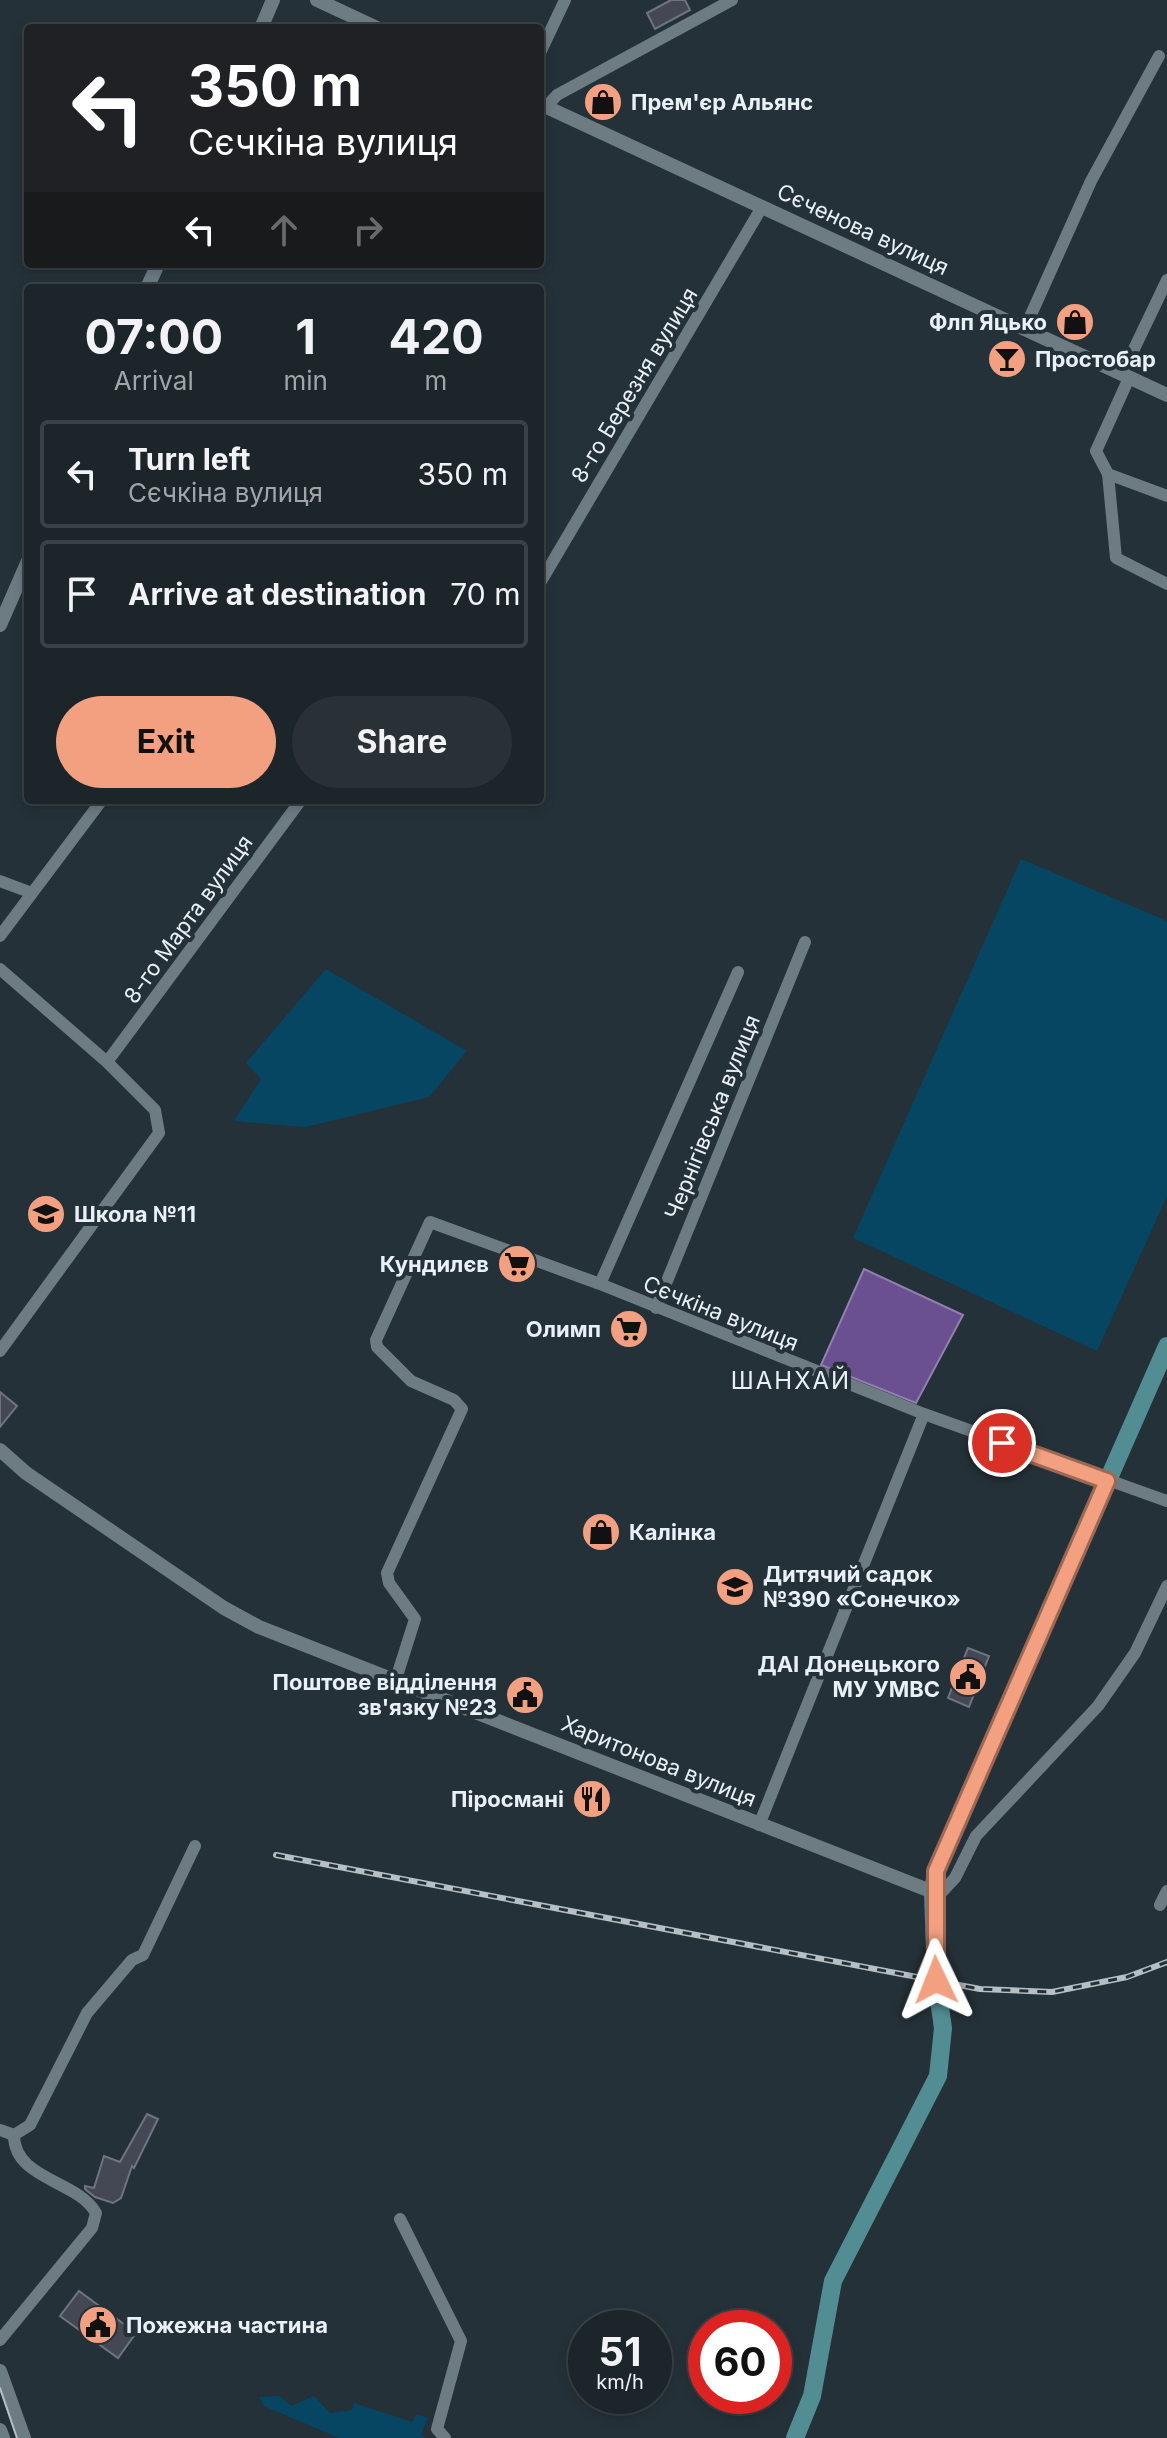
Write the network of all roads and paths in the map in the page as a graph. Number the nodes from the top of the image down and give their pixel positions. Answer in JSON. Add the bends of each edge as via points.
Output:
{"nodes":[{"id":1,"x":273,"y":0,"type":"edge"},
{"id":2,"x":317,"y":0,"type":"edge"},
{"id":3,"x":565,"y":0,"type":"edge"},
{"id":4,"x":732,"y":0,"type":"edge"},
{"id":5,"x":263,"y":24,"type":"edge"},
{"id":6,"x":368,"y":24,"type":"edge"},
{"id":7,"x":544,"y":45,"type":"edge"},
{"id":8,"x":1159,"y":56,"type":"dead end"},
{"id":9,"x":544,"y":104,"type":"edge"},
{"id":10,"x":544,"y":105,"type":"edge"},
{"id":11,"x":762,"y":207,"type":"junction"},
{"id":12,"x":1167,"y":280,"type":"edge"},
{"id":13,"x":1025,"y":328,"type":"junction"},
{"id":14,"x":1125,"y":376,"type":"junction"},
{"id":15,"x":1167,"y":395,"type":"edge"},
{"id":16,"x":1108,"y":474,"type":"junction"},
{"id":17,"x":1167,"y":496,"type":"edge"},
{"id":18,"x":24,"y":570,"type":"edge"},
{"id":19,"x":544,"y":576,"type":"edge"},
{"id":20,"x":1167,"y":584,"type":"edge"},
{"id":21,"x":0,"y":625,"type":"edge"},
{"id":22,"x":99,"y":804,"type":"edge"},
{"id":23,"x":298,"y":804,"type":"edge"},
{"id":24,"x":0,"y":881,"type":"edge"},
{"id":25,"x":32,"y":893,"type":"junction"},
{"id":26,"x":0,"y":936,"type":"edge"},
{"id":27,"x":805,"y":942,"type":"dead end"},
{"id":28,"x":0,"y":969,"type":"edge"},
{"id":29,"x":738,"y":972,"type":"dead end"},
{"id":30,"x":107,"y":1062,"type":"junction"},
{"id":31,"x":600,"y":1284,"type":"junction"},
{"id":32,"x":656,"y":1308,"type":"junction"},
{"id":33,"x":1167,"y":1346,"type":"edge"},
{"id":34,"x":0,"y":1351,"type":"edge"},
{"id":35,"x":924,"y":1414,"type":"junction"},
{"id":36,"x":0,"y":1450,"type":"edge"},
{"id":37,"x":1107,"y":1481,"type":"junction"},
{"id":38,"x":1167,"y":1501,"type":"edge"},
{"id":39,"x":1167,"y":1586,"type":"edge"},
{"id":40,"x":396,"y":1679,"type":"junction"},
{"id":41,"x":759,"y":1825,"type":"junction"},
{"id":42,"x":195,"y":1846,"type":"dead end"},
{"id":43,"x":1167,"y":1891,"type":"edge"},
{"id":44,"x":933,"y":1892,"type":"junction"},
{"id":45,"x":1160,"y":1905,"type":"dead end"},
{"id":46,"x":0,"y":2130,"type":"edge"},
{"id":47,"x":14,"y":2135,"type":"junction"},
{"id":48,"x":400,"y":2219,"type":"dead end"},
{"id":49,"x":0,"y":2340,"type":"edge"},
{"id":50,"x":0,"y":2371,"type":"edge"},
{"id":51,"x":0,"y":2430,"type":"edge"},
{"id":52,"x":3,"y":2438,"type":"edge"},
{"id":53,"x":24,"y":2438,"type":"edge"},
{"id":54,"x":445,"y":2438,"type":"edge"},
{"id":55,"x":795,"y":2438,"type":"edge"}],
"edges":[{"from":1,"to":5,"type":"street"},
{"from":2,"to":6,"type":"street"},
{"from":3,"to":7,"type":"street"},
{"from":4,"to":9,"type":"street"},
{"from":8,"to":13,"type":"street","via":[[1091,181]]},
{"from":10,"to":11,"type":"street","name":"Сєченова вулиця"},
{"from":11,"to":13,"type":"street","name":"Сєченова вулиця"},
{"from":11,"to":19,"type":"street","name":"8-го Березня вулиця"},
{"from":12,"to":14,"type":"street"},
{"from":13,"to":14,"type":"street","name":"Сєченова вулиця"},
{"from":14,"to":15,"type":"street","name":"Сєченова вулиця"},
{"from":14,"to":16,"type":"street","via":[[1096,451]]},
{"from":16,"to":17,"type":"street"},
{"from":16,"to":20,"type":"street","via":[[1116,558]]},
{"from":18,"to":21,"type":"street"},
{"from":22,"to":25,"type":"street"},
{"from":23,"to":30,"type":"street","name":"8-го Марта вулиця"},
{"from":24,"to":25,"type":"street"},
{"from":25,"to":26,"type":"street"},
{"from":27,"to":32,"type":"street","name":"Чернігівська вулиця"},
{"from":28,"to":30,"type":"street"},
{"from":29,"to":31,"type":"street","name":"Чернігівська вулиця"},
{"from":30,"to":34,"type":"street","via":[[155,1110],[159,1133]]},
{"from":31,"to":32,"type":"street","name":"Сєчкіна вулиця"},
{"from":31,"to":40,"type":"street","name":"Сєчкіна вулиця","via":[[430,1222],[376,1340],[383,1355],[411,1381],[454,1400],[462,1409],[387,1573],[415,1619]]},
{"from":32,"to":35,"type":"street","name":"Сєчкіна вулиця"},
{"from":33,"to":37,"type":"main road"},
{"from":35,"to":37,"type":"street","name":"Сєчкіна вулиця"},
{"from":35,"to":41,"type":"street"},
{"from":36,"to":40,"type":"street","name":"Харитонова вулиця","via":[[224,1608],[259,1627]]},
{"from":37,"to":38,"type":"street","name":"Сєчкіна вулиця"},
{"from":37,"to":44,"type":"main road","via":[[936,1871]]},
{"from":39,"to":44,"type":"street","via":[[1135,1653],[1098,1706],[984,1826],[955,1878],[941,1893]]},
{"from":40,"to":41,"type":"street","name":"Харитонова вулиця"},
{"from":41,"to":44,"type":"street","name":"Харитонова вулиця"},
{"from":42,"to":47,"type":"street","via":[[143,1955],[132,1960],[87,2013],[33,2120]]},
{"from":43,"to":45,"type":"street"},
{"from":44,"to":55,"type":"main road","via":[[943,2028],[940,2067],[833,2281],[812,2396]]},
{"from":46,"to":47,"type":"street"},
{"from":47,"to":49,"type":"street","via":[[27,2164],[82,2198],[96,2213],[92,2228]]},
{"from":48,"to":54,"type":"street","via":[[461,2341],[437,2429]]},
{"from":50,"to":53,"type":"street"},
{"from":51,"to":52,"type":"street"}]}
